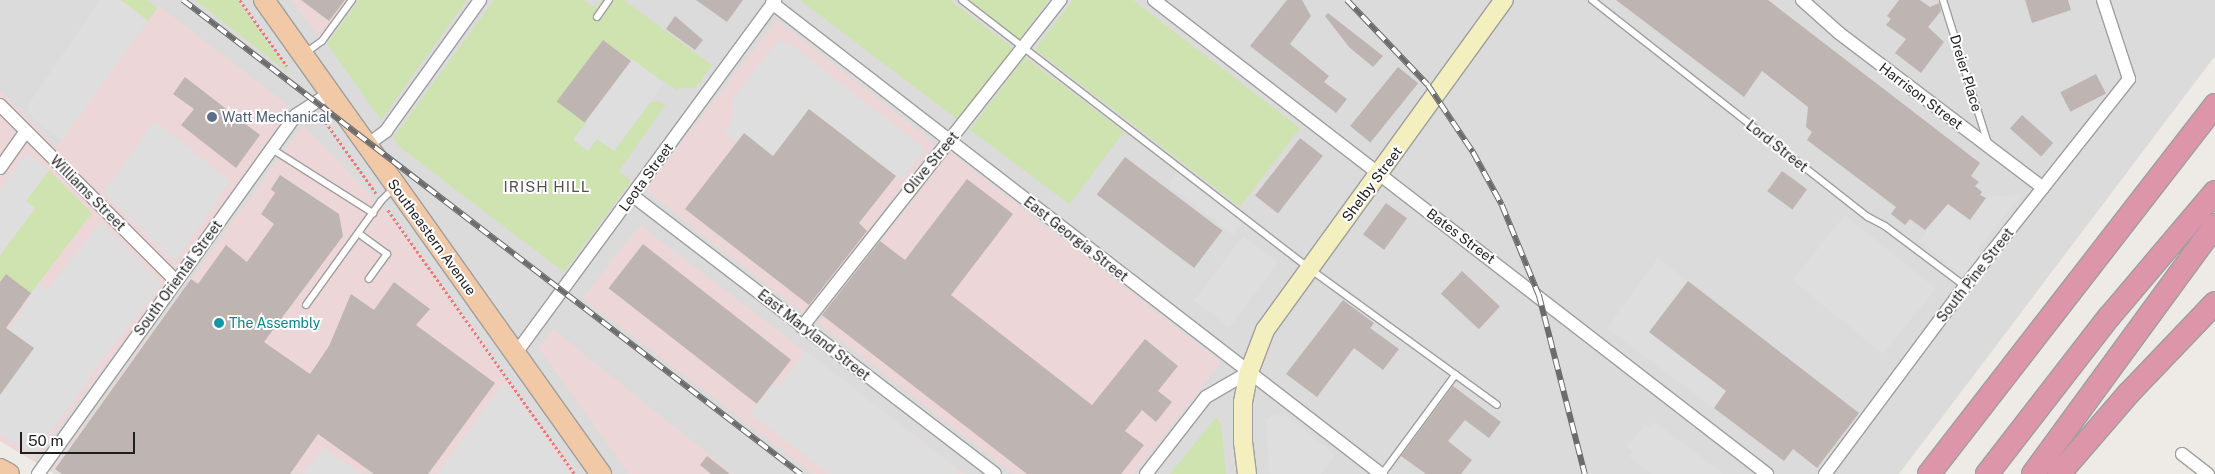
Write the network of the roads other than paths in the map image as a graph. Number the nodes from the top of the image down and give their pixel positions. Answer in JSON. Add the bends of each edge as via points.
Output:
{"nodes":[{"id":1,"x":264,"y":0,"type":"edge"},
{"id":2,"x":352,"y":0,"type":"edge"},
{"id":3,"x":480,"y":0,"type":"edge"},
{"id":4,"x":609,"y":0,"type":"edge"},
{"id":5,"x":962,"y":0,"type":"edge"},
{"id":6,"x":1060,"y":0,"type":"edge"},
{"id":7,"x":1154,"y":0,"type":"edge"},
{"id":8,"x":1504,"y":0,"type":"edge"},
{"id":9,"x":1592,"y":0,"type":"edge"},
{"id":10,"x":1802,"y":0,"type":"edge"},
{"id":11,"x":1943,"y":0,"type":"edge"},
{"id":12,"x":2103,"y":0,"type":"edge"},
{"id":13,"x":771,"y":1,"type":"edge"},
{"id":14,"x":597,"y":17,"type":"dead end"},
{"id":15,"x":1023,"y":47,"type":"junction"},
{"id":16,"x":303,"y":54,"type":"junction"},
{"id":17,"x":322,"y":98,"type":"junction"},
{"id":18,"x":0,"y":105,"type":"edge"},
{"id":19,"x":2215,"y":105,"type":"edge"},
{"id":20,"x":26,"y":132,"type":"junction"},
{"id":21,"x":949,"y":141,"type":"junction"},
{"id":22,"x":367,"y":145,"type":"junction"},
{"id":23,"x":1989,"y":147,"type":"junction"},
{"id":24,"x":272,"y":149,"type":"junction"},
{"id":25,"x":0,"y":168,"type":"edge"},
{"id":26,"x":1380,"y":174,"type":"junction"},
{"id":27,"x":396,"y":186,"type":"junction"},
{"id":28,"x":2043,"y":188,"type":"junction"},
{"id":29,"x":2215,"y":192,"type":"edge"},
{"id":30,"x":633,"y":196,"type":"junction"},
{"id":31,"x":372,"y":213,"type":"junction"},
{"id":32,"x":2215,"y":225,"type":"edge"},
{"id":33,"x":358,"y":233,"type":"junction"},
{"id":34,"x":1310,"y":269,"type":"junction"},
{"id":35,"x":369,"y":279,"type":"dead end"},
{"id":36,"x":176,"y":281,"type":"junction"},
{"id":37,"x":1965,"y":286,"type":"junction"},
{"id":38,"x":2215,"y":303,"type":"edge"},
{"id":39,"x":306,"y":305,"type":"dead end"},
{"id":40,"x":802,"y":327,"type":"junction"},
{"id":41,"x":516,"y":353,"type":"junction"},
{"id":42,"x":1249,"y":372,"type":"junction"},
{"id":43,"x":1456,"y":374,"type":"junction"},
{"id":44,"x":1497,"y":405,"type":"dead end"},
{"id":45,"x":2182,"y":454,"type":"dead end"},
{"id":46,"x":0,"y":469,"type":"edge"},
{"id":47,"x":9,"y":474,"type":"edge"},
{"id":48,"x":38,"y":474,"type":"edge"},
{"id":49,"x":601,"y":474,"type":"edge"},
{"id":50,"x":994,"y":474,"type":"edge"},
{"id":51,"x":1146,"y":474,"type":"edge"},
{"id":52,"x":1247,"y":474,"type":"edge"},
{"id":53,"x":1381,"y":474,"type":"edge"},
{"id":54,"x":1767,"y":474,"type":"edge"},
{"id":55,"x":1825,"y":474,"type":"edge"},
{"id":56,"x":1929,"y":474,"type":"edge"},
{"id":57,"x":1987,"y":474,"type":"edge"},
{"id":58,"x":2032,"y":474,"type":"edge"},
{"id":59,"x":2059,"y":474,"type":"edge"},
{"id":60,"x":2208,"y":474,"type":"edge"}],
"edges":[{"from":1,"to":16,"type":"main road","name":"Southeastern Avenue"},
{"from":2,"to":16,"type":"lane","via":[[322,41]]},
{"from":3,"to":22,"type":"street","via":[[386,131]]},
{"from":4,"to":14,"type":"lane"},
{"from":5,"to":15,"type":"lane"},
{"from":6,"to":15,"type":"street","name":"Olive Street"},
{"from":7,"to":26,"type":"street","name":"Bates Street"},
{"from":8,"to":26,"type":"main road","name":"Shelby Street"},
{"from":9,"to":37,"type":"lane","name":"Lord Street","via":[[1868,217],[1885,226]]},
{"from":10,"to":23,"type":"street","name":"Harrison Street","via":[[1839,33]]},
{"from":11,"to":23,"type":"lane","name":"Dreier Place"},
{"from":12,"to":28,"type":"street","name":"South Pine Street","via":[[2129,79]]},
{"from":13,"to":21,"type":"street","name":"East Georgia Street"},
{"from":13,"to":30,"type":"street","name":"Leota Street"},
{"from":15,"to":21,"type":"street","name":"Olive Street"},
{"from":15,"to":34,"type":"lane"},
{"from":16,"to":17,"type":"main road","name":"Southeastern Avenue"},
{"from":17,"to":22,"type":"main road","name":"Southeastern Avenue"},
{"from":17,"to":24,"type":"street","name":"South Oriental Street","via":[[296,115]]},
{"from":18,"to":20,"type":"street","name":"Williams Street"},
{"from":19,"to":56,"type":"highway"},
{"from":20,"to":25,"type":"street"},
{"from":20,"to":36,"type":"street","name":"Williams Street"},
{"from":21,"to":40,"type":"street","name":"Olive Street"},
{"from":21,"to":42,"type":"street","name":"East Georgia Street"},
{"from":22,"to":27,"type":"main road","name":"Southeastern Avenue"},
{"from":23,"to":28,"type":"street","name":"Harrison Street"},
{"from":24,"to":31,"type":"lane"},
{"from":24,"to":36,"type":"street","name":"South Oriental Street"},
{"from":26,"to":34,"type":"main road","name":"Shelby Street"},
{"from":26,"to":54,"type":"street","name":"Bates Street"},
{"from":27,"to":31,"type":"lane"},
{"from":27,"to":41,"type":"main road","name":"Southeastern Avenue"},
{"from":28,"to":37,"type":"street","name":"South Pine Street"},
{"from":29,"to":57,"type":"highway","via":[[2110,317]]},
{"from":30,"to":40,"type":"street","name":"East Maryland Street"},
{"from":30,"to":41,"type":"street","name":"Leota Street"},
{"from":31,"to":33,"type":"lane"},
{"from":32,"to":58,"type":"highway"},
{"from":33,"to":35,"type":"lane","via":[[387,254]]},
{"from":33,"to":39,"type":"lane"},
{"from":34,"to":42,"type":"main road","name":"Shelby Street","via":[[1271,320]]},
{"from":34,"to":43,"type":"lane"},
{"from":36,"to":48,"type":"street","name":"South Oriental Street"},
{"from":37,"to":55,"type":"street","name":"South Pine Street"},
{"from":38,"to":59,"type":"highway","via":[[2129,393]]},
{"from":40,"to":50,"type":"street","name":"East Maryland Street"},
{"from":41,"to":49,"type":"main road","name":"Southeastern Avenue"},
{"from":42,"to":51,"type":"street","via":[[1206,396]]},
{"from":42,"to":52,"type":"main road","name":"Shelby Street","via":[[1242,416]]},
{"from":42,"to":53,"type":"street","name":"East Georgia Street"},
{"from":43,"to":44,"type":"lane"},
{"from":43,"to":53,"type":"lane"},
{"from":45,"to":60,"type":"street"},
{"from":46,"to":47,"type":"main road"}]}
